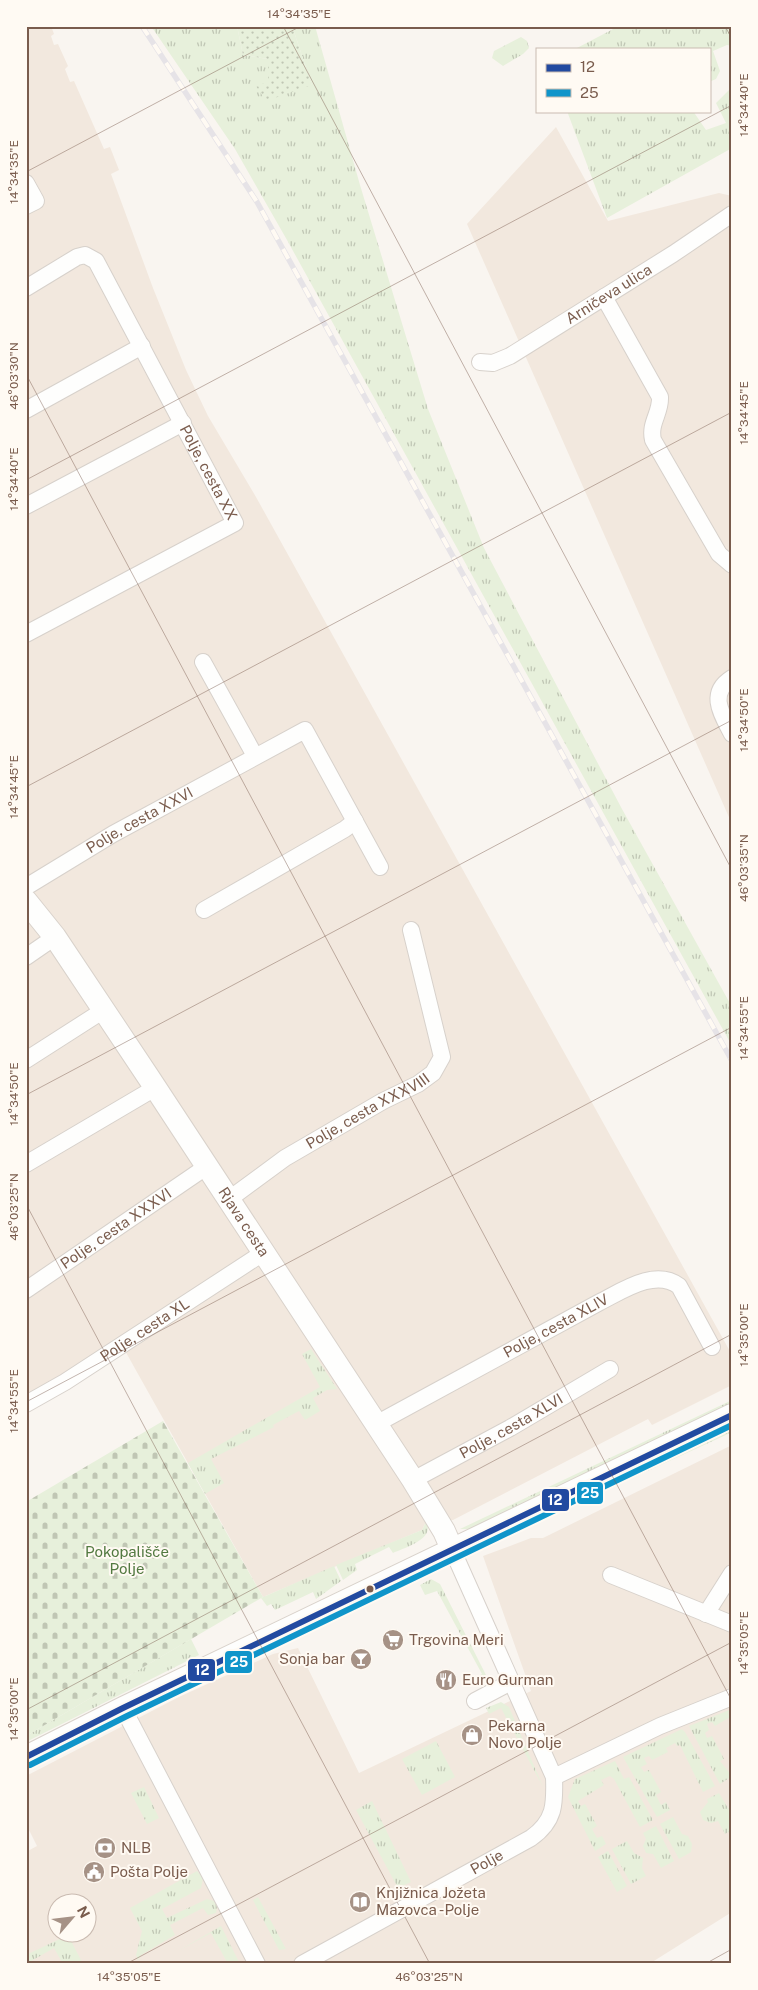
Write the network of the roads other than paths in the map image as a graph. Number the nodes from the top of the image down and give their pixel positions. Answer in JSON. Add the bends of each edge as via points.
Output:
{"nodes":[{"id":1,"x":26,"y":183,"type":"edge"},
{"id":2,"x":31,"y":203,"type":"edge"},
{"id":3,"x":732,"y":214,"type":"edge"},
{"id":4,"x":26,"y":288,"type":"edge"},
{"id":5,"x":604,"y":297,"type":"junction"},
{"id":6,"x":142,"y":346,"type":"junction"},
{"id":7,"x":480,"y":362,"type":"dead end"},
{"id":8,"x":26,"y":410,"type":"edge"},
{"id":9,"x":183,"y":423,"type":"junction"},
{"id":10,"x":26,"y":506,"type":"edge"},
{"id":11,"x":732,"y":565,"type":"edge"},
{"id":12,"x":26,"y":634,"type":"edge"},
{"id":13,"x":204,"y":662,"type":"dead end"},
{"id":14,"x":732,"y":678,"type":"edge"},
{"id":15,"x":732,"y":734,"type":"edge"},
{"id":16,"x":255,"y":756,"type":"junction"},
{"id":17,"x":355,"y":821,"type":"junction"},
{"id":18,"x":380,"y":867,"type":"dead end"},
{"id":19,"x":26,"y":887,"type":"edge"},
{"id":20,"x":26,"y":901,"type":"edge"},
{"id":21,"x":204,"y":910,"type":"dead end"},
{"id":22,"x":411,"y":930,"type":"dead end"},
{"id":23,"x":54,"y":937,"type":"junction"},
{"id":24,"x":26,"y":957,"type":"edge"},
{"id":25,"x":104,"y":1010,"type":"junction"},
{"id":26,"x":26,"y":1060,"type":"edge"},
{"id":27,"x":155,"y":1088,"type":"junction"},
{"id":28,"x":26,"y":1164,"type":"edge"},
{"id":29,"x":206,"y":1167,"type":"junction"},
{"id":30,"x":228,"y":1200,"type":"junction"},
{"id":31,"x":263,"y":1253,"type":"junction"},
{"id":32,"x":26,"y":1290,"type":"edge"},
{"id":33,"x":712,"y":1347,"type":"dead end"},
{"id":34,"x":610,"y":1368,"type":"dead end"},
{"id":35,"x":26,"y":1404,"type":"edge"},
{"id":36,"x":732,"y":1415,"type":"edge"},
{"id":37,"x":376,"y":1424,"type":"junction"},
{"id":38,"x":413,"y":1480,"type":"junction"},
{"id":39,"x":452,"y":1549,"type":"junction"},
{"id":40,"x":732,"y":1573,"type":"edge"},
{"id":41,"x":611,"y":1575,"type":"dead end"},
{"id":42,"x":706,"y":1614,"type":"junction"},
{"id":43,"x":732,"y":1624,"type":"edge"},
{"id":44,"x":511,"y":1682,"type":"junction"},
{"id":45,"x":732,"y":1697,"type":"edge"},
{"id":46,"x":475,"y":1701,"type":"dead end"},
{"id":47,"x":123,"y":1708,"type":"junction"},
{"id":48,"x":26,"y":1757,"type":"edge"},
{"id":49,"x":554,"y":1777,"type":"junction"},
{"id":50,"x":257,"y":1964,"type":"edge"},
{"id":51,"x":302,"y":1964,"type":"edge"}],
"edges":[{"from":1,"to":2,"type":"street"},
{"from":3,"to":5,"type":"street","name":"Arničeva ulica"},
{"from":4,"to":6,"type":"street","via":[[85,255],[96,261]]},
{"from":5,"to":7,"type":"street","name":"Arničeva ulica","via":[[510,356],[493,363]]},
{"from":5,"to":11,"type":"street","via":[[660,397],[660,407],[651,430],[653,440],[719,554]]},
{"from":6,"to":8,"type":"street"},
{"from":6,"to":9,"type":"street"},
{"from":9,"to":10,"type":"street","name":"Polje, cesta XX"},
{"from":9,"to":12,"type":"street","name":"Polje, cesta XX","via":[[235,523]]},
{"from":13,"to":16,"type":"street"},
{"from":14,"to":15,"type":"street","via":[[723,683],[718,692],[719,705]]},
{"from":16,"to":17,"type":"street","name":"Polje, cesta XXVI","via":[[305,730]]},
{"from":16,"to":19,"type":"street","name":"Polje, cesta XXVI","via":[[113,834]]},
{"from":17,"to":18,"type":"street","name":"Polje, cesta XXVI"},
{"from":17,"to":21,"type":"street"},
{"from":20,"to":23,"type":"street","name":"Rjava cesta"},
{"from":22,"to":30,"type":"street","name":"Polje, cesta XXXVIII","via":[[442,1058],[438,1068],[418,1084],[285,1158]]},
{"from":23,"to":24,"type":"street"},
{"from":23,"to":25,"type":"street","name":"Rjava cesta"},
{"from":25,"to":26,"type":"street"},
{"from":25,"to":27,"type":"street","name":"Rjava cesta"},
{"from":27,"to":28,"type":"street"},
{"from":27,"to":29,"type":"street","name":"Rjava cesta"},
{"from":29,"to":30,"type":"street","name":"Rjava cesta"},
{"from":29,"to":32,"type":"street","name":"Polje, cesta XXXVI"},
{"from":30,"to":31,"type":"street","name":"Rjava cesta"},
{"from":31,"to":35,"type":"street","name":"Polje, cesta XL"},
{"from":31,"to":37,"type":"street","name":"Rjava cesta"},
{"from":33,"to":37,"type":"street","name":"Polje, cesta XLIV","via":[[678,1286],[670,1279],[657,1278],[600,1302]]},
{"from":34,"to":38,"type":"street","name":"Polje, cesta XLVI","via":[[510,1428]]},
{"from":36,"to":39,"type":"street"},
{"from":37,"to":38,"type":"street","name":"Rjava cesta"},
{"from":38,"to":39,"type":"street","name":"Rjava cesta"},
{"from":39,"to":44,"type":"street","name":"Polje"},
{"from":39,"to":47,"type":"street"},
{"from":40,"to":42,"type":"street"},
{"from":41,"to":42,"type":"street"},
{"from":42,"to":43,"type":"street"},
{"from":44,"to":46,"type":"street"},
{"from":44,"to":49,"type":"street","name":"Polje"},
{"from":45,"to":49,"type":"street","via":[[660,1726]]},
{"from":47,"to":48,"type":"street"},
{"from":47,"to":50,"type":"street"},
{"from":49,"to":51,"type":"street","name":"Polje","via":[[552,1812],[538,1833]]}]}
